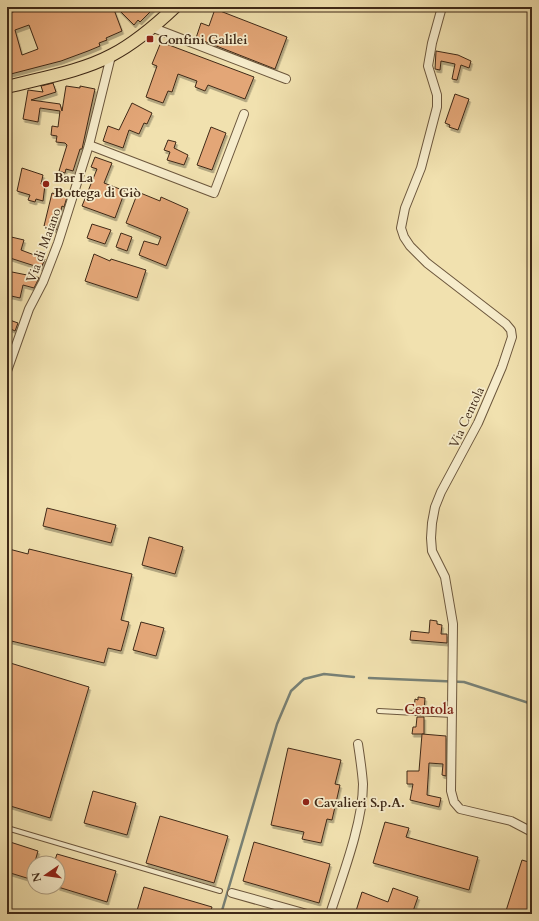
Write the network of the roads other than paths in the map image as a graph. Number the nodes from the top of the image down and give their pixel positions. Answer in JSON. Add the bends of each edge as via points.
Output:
{"nodes":[{"id":1,"x":175,"y":7,"type":"edge"},
{"id":2,"x":442,"y":7,"type":"edge"},
{"id":3,"x":151,"y":28,"type":"junction"},
{"id":4,"x":112,"y":56,"type":"junction"},
{"id":5,"x":286,"y":79,"type":"dead end"},
{"id":6,"x":7,"y":87,"type":"edge"},
{"id":7,"x":244,"y":114,"type":"dead end"},
{"id":8,"x":89,"y":145,"type":"junction"},
{"id":9,"x":7,"y":371,"type":"edge"},
{"id":10,"x":379,"y":712,"type":"dead end"},
{"id":11,"x":453,"y":715,"type":"junction"},
{"id":12,"x":358,"y":744,"type":"dead end"},
{"id":13,"x":7,"y":828,"type":"edge"},
{"id":14,"x":532,"y":832,"type":"edge"},
{"id":15,"x":220,"y":891,"type":"dead end"},
{"id":16,"x":232,"y":893,"type":"dead end"},
{"id":17,"x":307,"y":914,"type":"edge"},
{"id":18,"x":330,"y":914,"type":"edge"}],
"edges":[{"from":1,"to":3,"type":"main road"},
{"from":2,"to":11,"type":"street","name":"Via Centola","via":[[428,66],[438,107],[421,168],[405,208],[401,228],[410,246],[427,263],[502,320],[511,330],[512,337],[478,423],[435,507],[432,523],[432,550],[445,577],[453,624]]},
{"from":3,"to":4,"type":"main road"},
{"from":3,"to":5,"type":"street"},
{"from":4,"to":6,"type":"main road"},
{"from":4,"to":8,"type":"street","name":"Via di Maiano"},
{"from":7,"to":8,"type":"street","via":[[214,193]]},
{"from":8,"to":9,"type":"street","name":"Via di Maiano","via":[[58,243],[29,309]]},
{"from":10,"to":11,"type":"lane"},
{"from":11,"to":14,"type":"street","name":"Via Centola","via":[[451,791],[456,806],[468,812],[511,821]]},
{"from":12,"to":18,"type":"street","via":[[363,784],[362,798],[348,858]]},
{"from":13,"to":15,"type":"lane"},
{"from":16,"to":17,"type":"street"}]}
